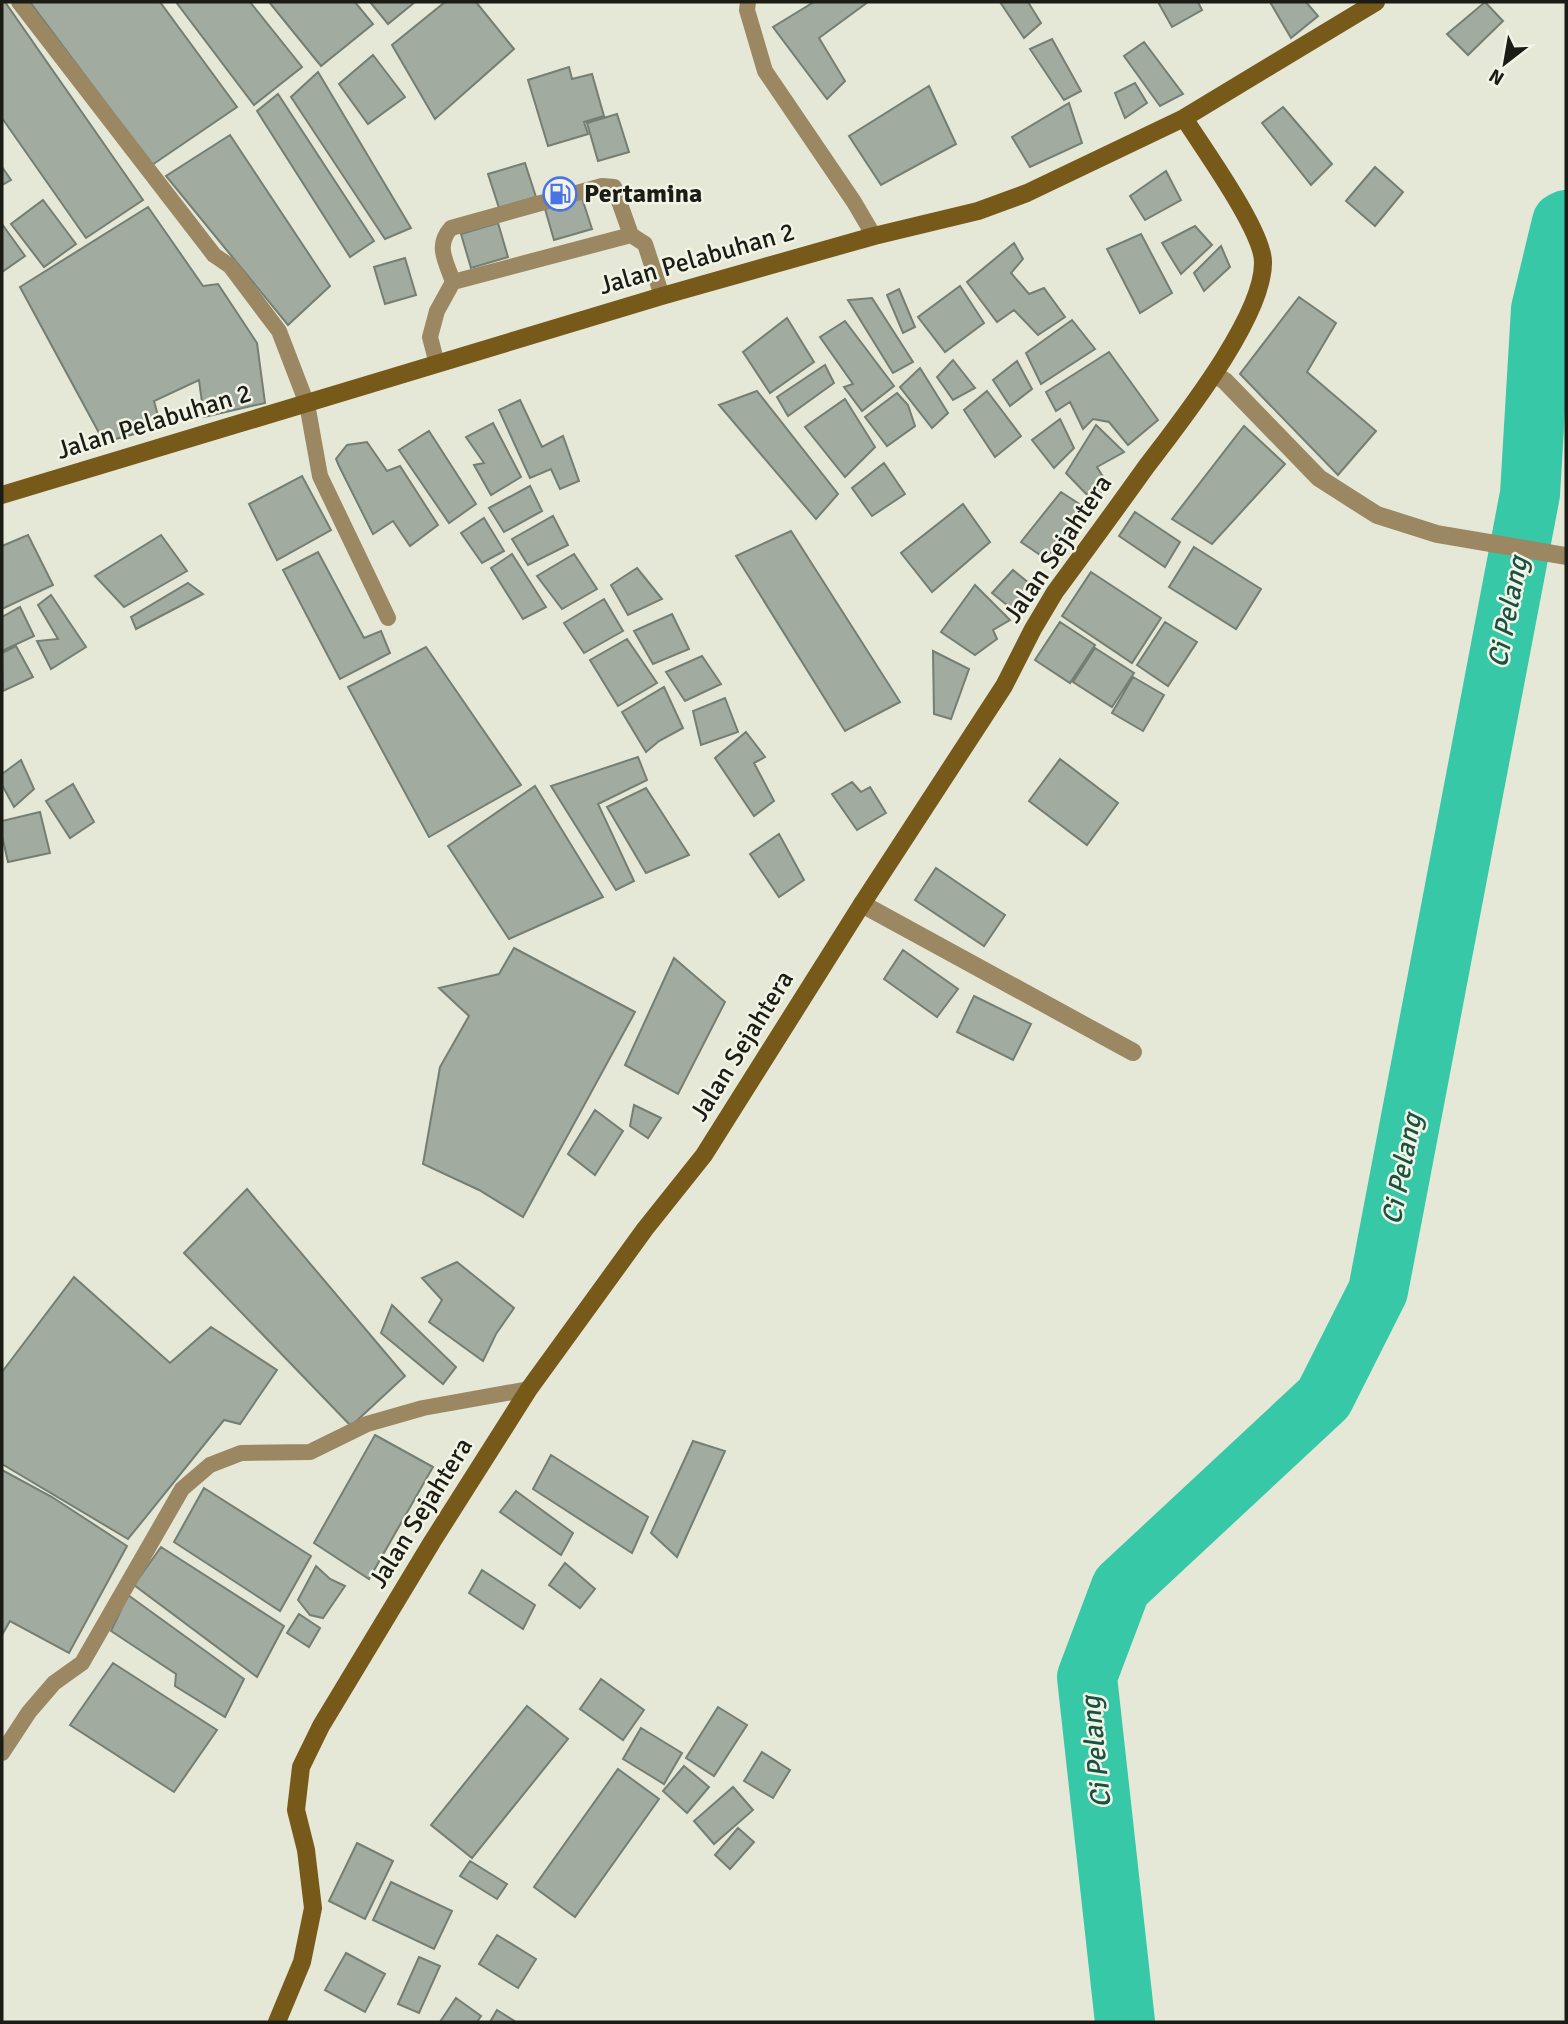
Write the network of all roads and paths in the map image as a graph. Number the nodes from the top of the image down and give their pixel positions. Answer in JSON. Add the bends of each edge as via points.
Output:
{"nodes":[{"id":1,"x":19,"y":2,"type":"edge"},
{"id":2,"x":748,"y":2,"type":"edge"},
{"id":3,"x":1376,"y":2,"type":"edge"},
{"id":4,"x":1184,"y":118,"type":"junction"},
{"id":5,"x":631,"y":235,"type":"junction"},
{"id":6,"x":874,"y":236,"type":"junction"},
{"id":7,"x":453,"y":282,"type":"junction"},
{"id":8,"x":662,"y":296,"type":"junction"},
{"id":9,"x":437,"y":365,"type":"junction"},
{"id":10,"x":1214,"y":374,"type":"junction"},
{"id":11,"x":307,"y":404,"type":"junction"},
{"id":12,"x":2,"y":495,"type":"edge"},
{"id":13,"x":1566,"y":556,"type":"edge"},
{"id":14,"x":388,"y":618,"type":"dead end"},
{"id":15,"x":862,"y":904,"type":"junction"},
{"id":16,"x":1133,"y":1052,"type":"dead end"},
{"id":17,"x":529,"y":1389,"type":"junction"},
{"id":18,"x":2,"y":1753,"type":"edge"},
{"id":19,"x":277,"y":2022,"type":"edge"}],
"edges":[{"from":1,"to":11,"type":"lane","via":[[214,255],[230,265],[279,331]]},
{"from":2,"to":6,"type":"lane","via":[[765,71]]},
{"from":3,"to":4,"type":"street","name":"Jalan Pelabuhan 2"},
{"from":4,"to":6,"type":"street","name":"Jalan Pelabuhan 2","via":[[1027,193],[978,211]]},
{"from":4,"to":10,"type":"street","name":"Jalan Sejahtera","via":[[1256,233],[1264,260],[1261,284],[1248,315]]},
{"from":5,"to":7,"type":"lane"},
{"from":5,"to":7,"type":"lane","via":[[614,187],[602,186],[451,228],[442,246]]},
{"from":5,"to":8,"type":"lane","via":[[645,244]]},
{"from":6,"to":8,"type":"street","name":"Jalan Pelabuhan 2"},
{"from":7,"to":9,"type":"lane","via":[[437,311],[430,337]]},
{"from":8,"to":9,"type":"street","name":"Jalan Pelabuhan 2"},
{"from":9,"to":11,"type":"street","name":"Jalan Pelabuhan 2"},
{"from":10,"to":13,"type":"street","via":[[1319,478],[1377,514],[1437,534]]},
{"from":10,"to":15,"type":"street","name":"Jalan Sejahtera","via":[[1055,592],[1004,686]]},
{"from":11,"to":12,"type":"street","name":"Jalan Pelabuhan 2"},
{"from":11,"to":14,"type":"lane","via":[[320,475]]},
{"from":15,"to":16,"type":"street"},
{"from":15,"to":17,"type":"street","name":"Jalan Sejahtera","via":[[704,1155]]},
{"from":17,"to":18,"type":"lane","via":[[423,1408],[367,1424],[310,1452],[241,1453],[209,1465],[182,1489],[82,1663],[54,1683]]},
{"from":17,"to":19,"type":"street","name":"Jalan Sejahtera","via":[[321,1726],[301,1767],[296,1810],[313,1908],[302,1962]]}]}
